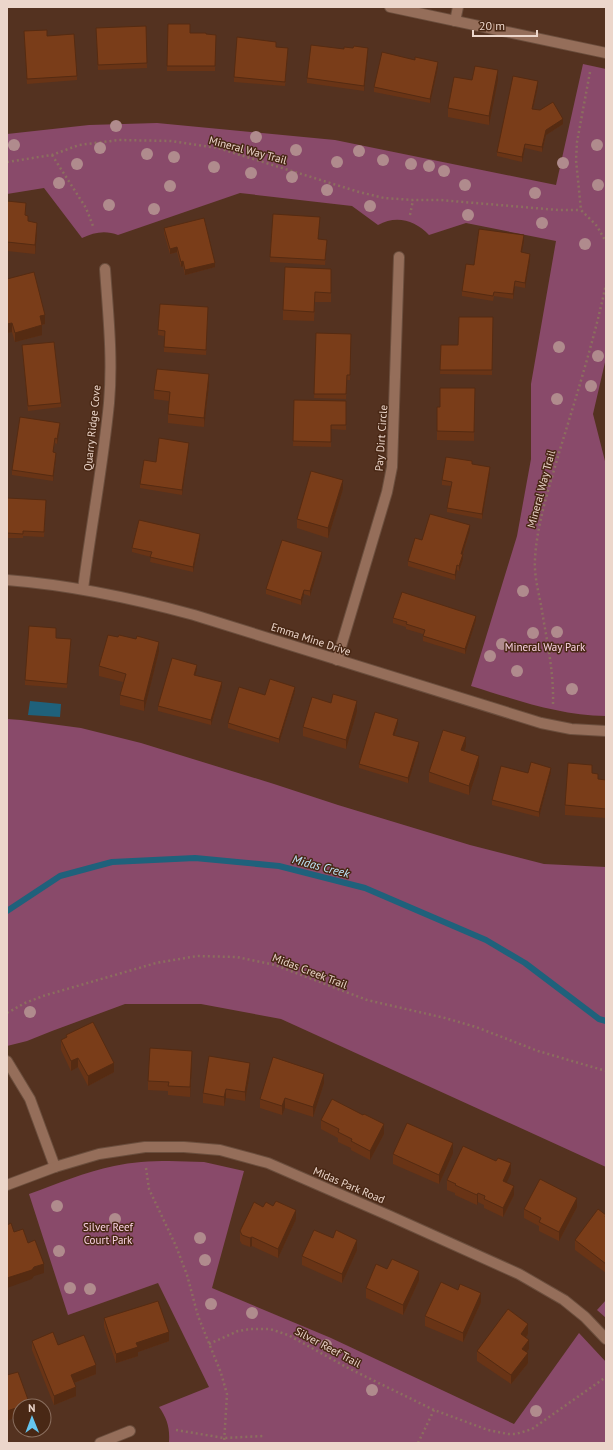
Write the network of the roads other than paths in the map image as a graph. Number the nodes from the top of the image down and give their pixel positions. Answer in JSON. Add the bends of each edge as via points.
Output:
{"nodes":[{"id":1,"x":390,"y":7,"type":"edge"},
{"id":2,"x":458,"y":7,"type":"edge"},
{"id":3,"x":456,"y":21,"type":"junction"},
{"id":4,"x":606,"y":53,"type":"edge"},
{"id":5,"x":399,"y":257,"type":"dead end"},
{"id":6,"x":105,"y":269,"type":"dead end"},
{"id":7,"x":7,"y":580,"type":"edge"},
{"id":8,"x":83,"y":589,"type":"junction"},
{"id":9,"x":337,"y":660,"type":"junction"},
{"id":10,"x":606,"y":731,"type":"edge"},
{"id":11,"x":7,"y":1061,"type":"edge"},
{"id":12,"x":55,"y":1167,"type":"junction"},
{"id":13,"x":7,"y":1185,"type":"edge"},
{"id":14,"x":606,"y":1339,"type":"edge"},
{"id":15,"x":130,"y":1431,"type":"dead end"},
{"id":16,"x":100,"y":1443,"type":"edge"}],
"edges":[{"from":1,"to":3,"type":"street"},
{"from":2,"to":3,"type":"street"},
{"from":3,"to":4,"type":"street"},
{"from":5,"to":9,"type":"street","name":"Pay Dirt Circle","via":[[392,467],[387,492]]},
{"from":6,"to":8,"type":"street","name":"Quarry Ridge Cove","via":[[109,329],[109,401]]},
{"from":7,"to":8,"type":"street","name":"Emma Mine Drive"},
{"from":8,"to":9,"type":"street","name":"Emma Mine Drive","via":[[194,615]]},
{"from":9,"to":10,"type":"street","name":"Emma Mine Drive","via":[[541,723],[571,729]]},
{"from":11,"to":12,"type":"street","via":[[30,1100]]},
{"from":12,"to":13,"type":"street","name":"Midas Park Road"},
{"from":12,"to":14,"type":"street","name":"Midas Park Road","via":[[99,1154],[145,1147],[220,1150],[268,1164],[519,1274],[564,1300]]},
{"from":15,"to":16,"type":"street"}]}
